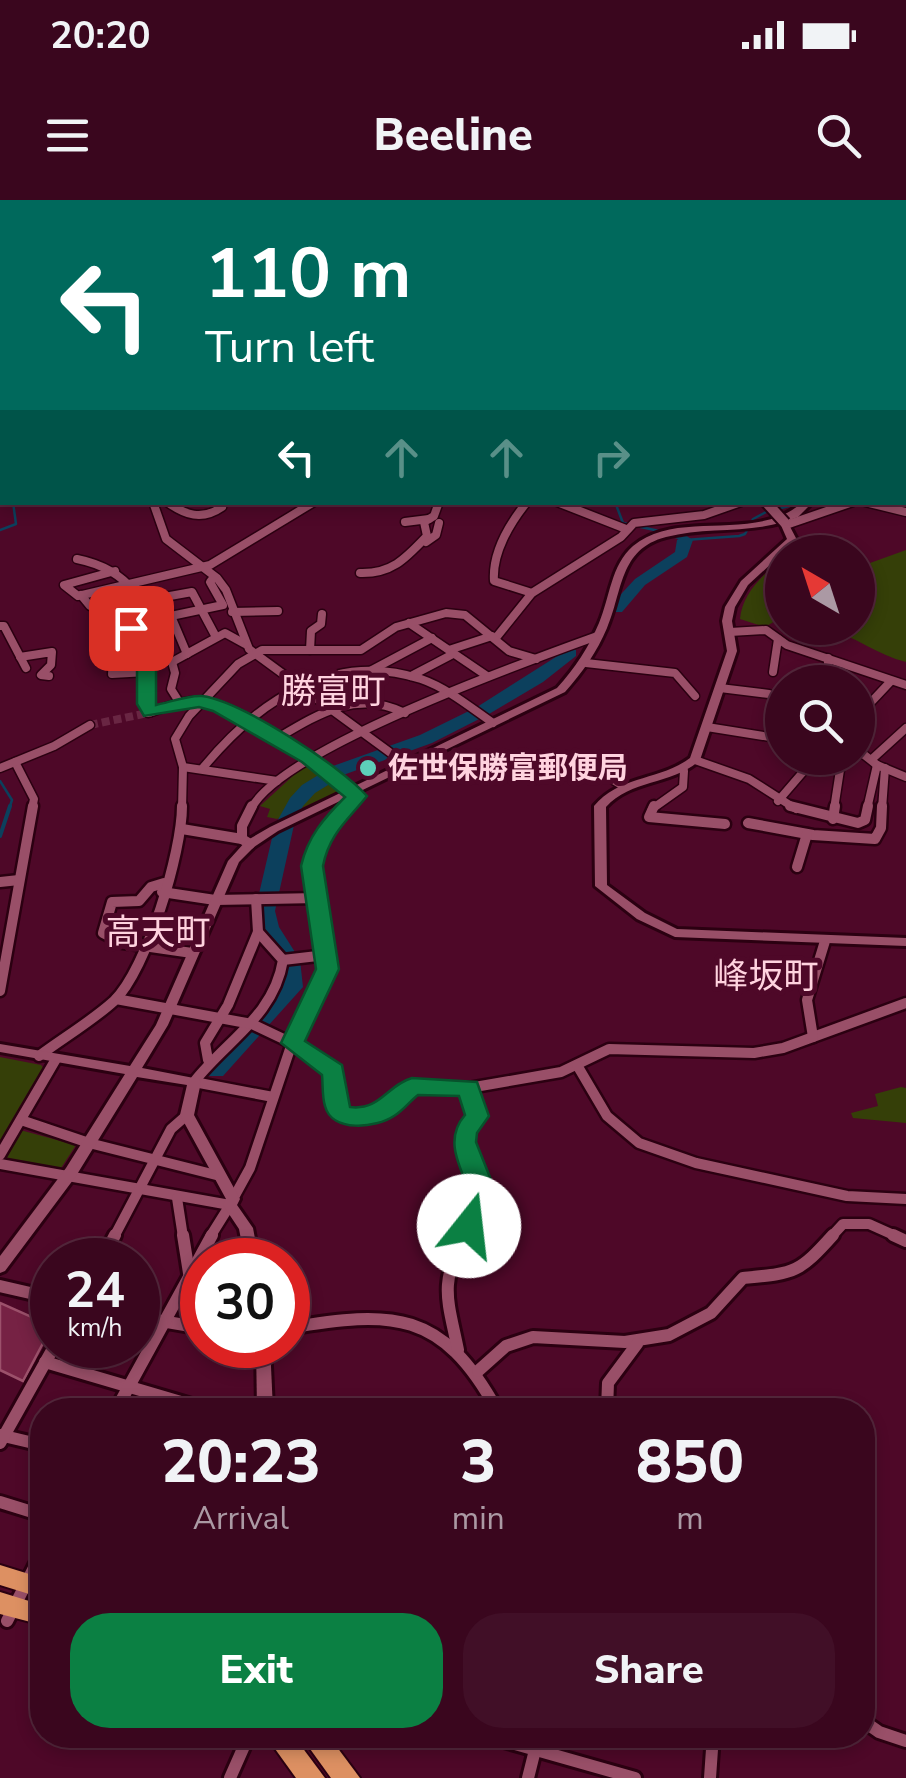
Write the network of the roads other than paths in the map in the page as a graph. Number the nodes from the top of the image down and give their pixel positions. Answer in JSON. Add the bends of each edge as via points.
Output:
{"nodes":[{"id":1,"x":153,"y":505,"type":"edge"},
{"id":2,"x":171,"y":505,"type":"edge"},
{"id":3,"x":309,"y":505,"type":"edge"},
{"id":4,"x":438,"y":505,"type":"edge"},
{"id":5,"x":525,"y":505,"type":"edge"},
{"id":6,"x":565,"y":505,"type":"edge"},
{"id":7,"x":732,"y":505,"type":"edge"},
{"id":8,"x":769,"y":505,"type":"edge"},
{"id":9,"x":805,"y":505,"type":"edge"},
{"id":10,"x":844,"y":505,"type":"edge"},
{"id":11,"x":877,"y":505,"type":"edge"},
{"id":12,"x":222,"y":507,"type":"dead end"},
{"id":13,"x":906,"y":512,"type":"edge"},
{"id":14,"x":434,"y":521,"type":"junction"},
{"id":15,"x":405,"y":522,"type":"dead end"},
{"id":16,"x":785,"y":524,"type":"junction"},
{"id":17,"x":627,"y":527,"type":"junction"},
{"id":18,"x":420,"y":543,"type":"junction"},
{"id":19,"x":76,"y":559,"type":"dead end"},
{"id":20,"x":202,"y":568,"type":"junction"},
{"id":21,"x":115,"y":571,"type":"junction"},
{"id":22,"x":360,"y":572,"type":"dead end"},
{"id":23,"x":214,"y":577,"type":"junction"},
{"id":24,"x":128,"y":586,"type":"junction"},
{"id":25,"x":532,"y":593,"type":"junction"},
{"id":26,"x":81,"y":595,"type":"junction"},
{"id":27,"x":136,"y":599,"type":"junction"},
{"id":28,"x":273,"y":609,"type":"dead end"},
{"id":29,"x":203,"y":610,"type":"junction"},
{"id":30,"x":232,"y":612,"type":"junction"},
{"id":31,"x":113,"y":614,"type":"dead end"},
{"id":32,"x":322,"y":614,"type":"dead end"},
{"id":33,"x":171,"y":616,"type":"junction"},
{"id":34,"x":152,"y":620,"type":"junction"},
{"id":35,"x":409,"y":623,"type":"junction"},
{"id":36,"x":0,"y":626,"type":"edge"},
{"id":37,"x":730,"y":632,"type":"junction"},
{"id":38,"x":765,"y":632,"type":"edge"},
{"id":39,"x":216,"y":636,"type":"junction"},
{"id":40,"x":597,"y":636,"type":"junction"},
{"id":41,"x":432,"y":638,"type":"junction"},
{"id":42,"x":494,"y":638,"type":"junction"},
{"id":43,"x":245,"y":644,"type":"junction"},
{"id":44,"x":794,"y":645,"type":"edge"},
{"id":45,"x":106,"y":646,"type":"dead end"},
{"id":46,"x":310,"y":650,"type":"junction"},
{"id":47,"x":349,"y":650,"type":"junction"},
{"id":48,"x":254,"y":652,"type":"junction"},
{"id":49,"x":451,"y":652,"type":"junction"},
{"id":50,"x":187,"y":654,"type":"junction"},
{"id":51,"x":20,"y":657,"type":"junction"},
{"id":52,"x":828,"y":658,"type":"junction"},
{"id":53,"x":536,"y":659,"type":"junction"},
{"id":54,"x":172,"y":662,"type":"junction"},
{"id":55,"x":586,"y":663,"type":"junction"},
{"id":56,"x":828,"y":665,"type":"edge"},
{"id":57,"x":26,"y":668,"type":"dead end"},
{"id":58,"x":370,"y":671,"type":"junction"},
{"id":59,"x":147,"y":672,"type":"junction"},
{"id":60,"x":344,"y":672,"type":"junction"},
{"id":61,"x":49,"y":676,"type":"dead end"},
{"id":62,"x":488,"y":676,"type":"junction"},
{"id":63,"x":410,"y":677,"type":"junction"},
{"id":64,"x":891,"y":680,"type":"junction"},
{"id":65,"x":299,"y":685,"type":"junction"},
{"id":66,"x":906,"y":685,"type":"edge"},
{"id":67,"x":720,"y":688,"type":"junction"},
{"id":68,"x":448,"y":693,"type":"junction"},
{"id":69,"x":765,"y":694,"type":"edge"},
{"id":70,"x":694,"y":696,"type":"dead end"},
{"id":71,"x":875,"y":697,"type":"edge"},
{"id":72,"x":369,"y":700,"type":"junction"},
{"id":73,"x":204,"y":701,"type":"junction"},
{"id":74,"x":181,"y":704,"type":"junction"},
{"id":75,"x":330,"y":708,"type":"junction"},
{"id":76,"x":406,"y":712,"type":"junction"},
{"id":77,"x":245,"y":719,"type":"junction"},
{"id":78,"x":493,"y":724,"type":"junction"},
{"id":79,"x":90,"y":726,"type":"tunnel mouth"},
{"id":80,"x":707,"y":727,"type":"junction"},
{"id":81,"x":906,"y":728,"type":"edge"},
{"id":82,"x":364,"y":732,"type":"junction"},
{"id":83,"x":765,"y":736,"type":"edge"},
{"id":84,"x":276,"y":739,"type":"junction"},
{"id":85,"x":309,"y":758,"type":"junction"},
{"id":86,"x":696,"y":760,"type":"junction"},
{"id":87,"x":15,"y":762,"type":"junction"},
{"id":88,"x":875,"y":762,"type":"edge"},
{"id":89,"x":586,"y":764,"type":"dead end"},
{"id":90,"x":878,"y":764,"type":"junction"},
{"id":91,"x":407,"y":765,"type":"junction"},
{"id":92,"x":0,"y":768,"type":"edge"},
{"id":93,"x":183,"y":768,"type":"junction"},
{"id":94,"x":202,"y":769,"type":"junction"},
{"id":95,"x":684,"y":771,"type":"junction"},
{"id":96,"x":800,"y":775,"type":"edge"},
{"id":97,"x":839,"y":775,"type":"edge"},
{"id":98,"x":906,"y":777,"type":"edge"},
{"id":99,"x":277,"y":781,"type":"junction"},
{"id":100,"x":625,"y":787,"type":"junction"},
{"id":101,"x":353,"y":791,"type":"junction"},
{"id":102,"x":778,"y":801,"type":"junction"},
{"id":103,"x":833,"y":819,"type":"junction"},
{"id":104,"x":748,"y":823,"type":"dead end"},
{"id":105,"x":725,"y":824,"type":"dead end"},
{"id":106,"x":182,"y":828,"type":"junction"},
{"id":107,"x":807,"y":834,"type":"junction"},
{"id":108,"x":246,"y":841,"type":"junction"},
{"id":109,"x":801,"y":864,"type":"dead end"},
{"id":110,"x":19,"y":880,"type":"junction"},
{"id":111,"x":0,"y":882,"type":"edge"},
{"id":112,"x":163,"y":888,"type":"junction"},
{"id":113,"x":318,"y":898,"type":"junction"},
{"id":114,"x":215,"y":900,"type":"junction"},
{"id":115,"x":256,"y":900,"type":"junction"},
{"id":116,"x":258,"y":932,"type":"junction"},
{"id":117,"x":825,"y":940,"type":"junction"},
{"id":118,"x":906,"y":942,"type":"edge"},
{"id":119,"x":147,"y":947,"type":"junction"},
{"id":120,"x":192,"y":953,"type":"junction"},
{"id":121,"x":326,"y":955,"type":"junction"},
{"id":122,"x":283,"y":960,"type":"junction"},
{"id":123,"x":0,"y":988,"type":"edge"},
{"id":124,"x":116,"y":999,"type":"junction"},
{"id":125,"x":906,"y":1003,"type":"edge"},
{"id":126,"x":169,"y":1008,"type":"junction"},
{"id":127,"x":221,"y":1017,"type":"junction"},
{"id":128,"x":252,"y":1024,"type":"junction"},
{"id":129,"x":813,"y":1037,"type":"junction"},
{"id":130,"x":292,"y":1043,"type":"junction"},
{"id":131,"x":0,"y":1048,"type":"edge"},
{"id":132,"x":39,"y":1056,"type":"junction"},
{"id":133,"x":56,"y":1060,"type":"junction"},
{"id":134,"x":208,"y":1060,"type":"junction"},
{"id":135,"x":577,"y":1065,"type":"junction"},
{"id":136,"x":132,"y":1070,"type":"junction"},
{"id":137,"x":194,"y":1082,"type":"junction"},
{"id":138,"x":469,"y":1088,"type":"junction"},
{"id":139,"x":273,"y":1097,"type":"junction"},
{"id":140,"x":187,"y":1115,"type":"junction"},
{"id":141,"x":20,"y":1120,"type":"junction"},
{"id":142,"x":89,"y":1143,"type":"junction"},
{"id":143,"x":0,"y":1155,"type":"edge"},
{"id":144,"x":156,"y":1160,"type":"junction"},
{"id":145,"x":0,"y":1164,"type":"edge"},
{"id":146,"x":70,"y":1172,"type":"junction"},
{"id":147,"x":220,"y":1176,"type":"junction"},
{"id":148,"x":141,"y":1190,"type":"junction"},
{"id":149,"x":178,"y":1198,"type":"junction"},
{"id":150,"x":906,"y":1199,"type":"edge"},
{"id":151,"x":231,"y":1202,"type":"junction"},
{"id":152,"x":114,"y":1238,"type":"edge"},
{"id":153,"x":184,"y":1238,"type":"edge"},
{"id":154,"x":210,"y":1238,"type":"edge"},
{"id":155,"x":248,"y":1238,"type":"edge"},
{"id":156,"x":906,"y":1241,"type":"edge"},
{"id":157,"x":0,"y":1267,"type":"edge"},
{"id":158,"x":0,"y":1286,"type":"edge"},
{"id":159,"x":180,"y":1289,"type":"edge"},
{"id":160,"x":30,"y":1293,"type":"edge"},
{"id":161,"x":160,"y":1320,"type":"edge"},
{"id":162,"x":163,"y":1320,"type":"junction"},
{"id":163,"x":180,"y":1323,"type":"edge"},
{"id":164,"x":310,"y":1325,"type":"edge"},
{"id":165,"x":637,"y":1344,"type":"junction"},
{"id":166,"x":458,"y":1350,"type":"junction"},
{"id":167,"x":42,"y":1368,"type":"edge"},
{"id":168,"x":66,"y":1368,"type":"edge"},
{"id":169,"x":263,"y":1368,"type":"edge"},
{"id":170,"x":478,"y":1371,"type":"junction"},
{"id":171,"x":129,"y":1386,"type":"junction"},
{"id":172,"x":122,"y":1398,"type":"edge"},
{"id":173,"x":168,"y":1398,"type":"edge"},
{"id":174,"x":264,"y":1398,"type":"edge"},
{"id":175,"x":491,"y":1398,"type":"edge"},
{"id":176,"x":607,"y":1398,"type":"edge"},
{"id":177,"x":1,"y":1438,"type":"edge"},
{"id":178,"x":30,"y":1443,"type":"edge"},
{"id":179,"x":0,"y":1502,"type":"edge"},
{"id":180,"x":30,"y":1511,"type":"edge"},
{"id":181,"x":0,"y":1575,"type":"edge"},
{"id":182,"x":30,"y":1584,"type":"edge"},
{"id":183,"x":30,"y":1589,"type":"edge"},
{"id":184,"x":7,"y":1610,"type":"edge"},
{"id":185,"x":875,"y":1730,"type":"edge"},
{"id":186,"x":906,"y":1741,"type":"edge"},
{"id":187,"x":243,"y":1748,"type":"edge"},
{"id":188,"x":287,"y":1748,"type":"edge"},
{"id":189,"x":323,"y":1748,"type":"edge"},
{"id":190,"x":527,"y":1748,"type":"edge"},
{"id":191,"x":712,"y":1748,"type":"edge"},
{"id":192,"x":534,"y":1750,"type":"junction"},
{"id":193,"x":309,"y":1776,"type":"edge"},
{"id":194,"x":230,"y":1778,"type":"edge"},
{"id":195,"x":347,"y":1778,"type":"edge"},
{"id":196,"x":528,"y":1778,"type":"edge"},
{"id":197,"x":635,"y":1778,"type":"edge"},
{"id":198,"x":710,"y":1778,"type":"edge"}],
"edges":[{"from":1,"to":20,"type":"street","via":[[169,544]]},
{"from":2,"to":12,"type":"street","via":[[202,516]]},
{"from":3,"to":20,"type":"street"},
{"from":4,"to":14,"type":"street"},
{"from":5,"to":25,"type":"street","via":[[492,566],[498,584]]},
{"from":6,"to":17,"type":"street"},
{"from":7,"to":17,"type":"street"},
{"from":8,"to":16,"type":"street","bridge":true},
{"from":9,"to":40,"type":"street","via":[[746,527],[660,534],[637,546]]},
{"from":10,"to":16,"type":"street"},
{"from":11,"to":13,"type":"street"},
{"from":14,"to":15,"type":"street"},
{"from":14,"to":18,"type":"street","via":[[436,536]]},
{"from":14,"to":18,"type":"street","via":[[424,522],[427,536]]},
{"from":16,"to":37,"type":"street","via":[[792,540],[744,583],[726,621]]},
{"from":17,"to":25,"type":"street","via":[[622,537]]},
{"from":18,"to":22,"type":"street","via":[[388,573]]},
{"from":19,"to":21,"type":"street"},
{"from":20,"to":23,"type":"street"},
{"from":20,"to":24,"type":"street"},
{"from":21,"to":24,"type":"street"},
{"from":21,"to":26,"type":"street","via":[[64,585]]},
{"from":23,"to":29,"type":"street","via":[[210,582],[223,605]]},
{"from":23,"to":30,"type":"street"},
{"from":24,"to":26,"type":"street"},
{"from":24,"to":27,"type":"street"},
{"from":25,"to":42,"type":"street"},
{"from":26,"to":27,"type":"street","via":[[90,606]]},
{"from":27,"to":29,"type":"street","via":[[192,592]]},
{"from":27,"to":34,"type":"street"},
{"from":28,"to":30,"type":"street"},
{"from":29,"to":33,"type":"street"},
{"from":29,"to":39,"type":"street"},
{"from":30,"to":43,"type":"street"},
{"from":31,"to":59,"type":"street","via":[[131,628]]},
{"from":32,"to":46,"type":"street","via":[[310,632]]},
{"from":33,"to":34,"type":"street"},
{"from":33,"to":50,"type":"street"},
{"from":34,"to":54,"type":"street"},
{"from":35,"to":41,"type":"street"},
{"from":35,"to":42,"type":"street","via":[[457,614]]},
{"from":35,"to":47,"type":"street","via":[[371,647]]},
{"from":36,"to":51,"type":"street"},
{"from":37,"to":38,"type":"street"},
{"from":37,"to":67,"type":"street","via":[[732,651]]},
{"from":39,"to":43,"type":"street","via":[[225,632]]},
{"from":39,"to":50,"type":"street"},
{"from":40,"to":53,"type":"street"},
{"from":40,"to":55,"type":"street"},
{"from":41,"to":49,"type":"street"},
{"from":41,"to":58,"type":"street"},
{"from":42,"to":49,"type":"street"},
{"from":42,"to":53,"type":"street"},
{"from":43,"to":48,"type":"street"},
{"from":44,"to":52,"type":"street"},
{"from":45,"to":59,"type":"street","via":[[112,674]]},
{"from":46,"to":47,"type":"street"},
{"from":46,"to":48,"type":"street"},
{"from":47,"to":60,"type":"street"},
{"from":48,"to":65,"type":"street"},
{"from":48,"to":73,"type":"street"},
{"from":49,"to":62,"type":"street"},
{"from":49,"to":63,"type":"street"},
{"from":50,"to":54,"type":"street"},
{"from":51,"to":57,"type":"street"},
{"from":51,"to":61,"type":"street","via":[[52,652],[41,676]]},
{"from":52,"to":56,"type":"street"},
{"from":52,"to":64,"type":"street"},
{"from":53,"to":62,"type":"street"},
{"from":54,"to":74,"type":"street","via":[[172,688]]},
{"from":55,"to":70,"type":"street","via":[[675,673]]},
{"from":55,"to":78,"type":"street","via":[[561,690]]},
{"from":58,"to":60,"type":"street"},
{"from":58,"to":63,"type":"street"},
{"from":58,"to":72,"type":"street"},
{"from":59,"to":74,"type":"street","via":[[150,712]]},
{"from":60,"to":65,"type":"street"},
{"from":62,"to":68,"type":"street"},
{"from":63,"to":68,"type":"street"},
{"from":64,"to":66,"type":"street"},
{"from":64,"to":71,"type":"street"},
{"from":65,"to":75,"type":"street"},
{"from":65,"to":77,"type":"street"},
{"from":67,"to":69,"type":"street"},
{"from":67,"to":80,"type":"street"},
{"from":68,"to":76,"type":"street"},
{"from":68,"to":78,"type":"street"},
{"from":72,"to":75,"type":"street"},
{"from":72,"to":76,"type":"street"},
{"from":73,"to":74,"type":"street"},
{"from":73,"to":77,"type":"street"},
{"from":73,"to":93,"type":"street","via":[[175,739]]},
{"from":75,"to":82,"type":"street"},
{"from":75,"to":84,"type":"street"},
{"from":76,"to":82,"type":"street"},
{"from":77,"to":84,"type":"street"},
{"from":77,"to":94,"type":"street"},
{"from":78,"to":91,"type":"street"},
{"from":79,"to":87,"type":"street"},
{"from":80,"to":83,"type":"street"},
{"from":80,"to":86,"type":"street"},
{"from":81,"to":90,"type":"street"},
{"from":82,"to":85,"type":"street"},
{"from":82,"to":91,"type":"street"},
{"from":84,"to":85,"type":"street"},
{"from":85,"to":99,"type":"street"},
{"from":85,"to":101,"type":"street"},
{"from":86,"to":95,"type":"street"},
{"from":86,"to":102,"type":"street","via":[[749,779]]},
{"from":87,"to":92,"type":"street"},
{"from":87,"to":110,"type":"street","via":[[34,799]]},
{"from":88,"to":90,"type":"street"},
{"from":89,"to":100,"type":"street"},
{"from":90,"to":98,"type":"street"},
{"from":90,"to":103,"type":"street","via":[[865,820]]},
{"from":90,"to":107,"type":"street","via":[[881,828],[875,839]]},
{"from":91,"to":101,"type":"street"},
{"from":93,"to":94,"type":"street"},
{"from":93,"to":106,"type":"street"},
{"from":94,"to":99,"type":"street"},
{"from":95,"to":100,"type":"street"},
{"from":95,"to":105,"type":"street","via":[[683,787],[649,817]]},
{"from":96,"to":102,"type":"street"},
{"from":97,"to":103,"type":"street"},
{"from":99,"to":108,"type":"street","via":[[254,802],[242,826]]},
{"from":100,"to":117,"type":"street","via":[[600,806],[598,865],[606,893],[675,933]]},
{"from":101,"to":108,"type":"street"},
{"from":101,"to":113,"type":"street","via":[[357,796],[315,850]]},
{"from":102,"to":103,"type":"street"},
{"from":104,"to":107,"type":"street"},
{"from":106,"to":108,"type":"street"},
{"from":106,"to":112,"type":"street"},
{"from":107,"to":109,"type":"street"},
{"from":108,"to":114,"type":"street"},
{"from":110,"to":111,"type":"street"},
{"from":110,"to":123,"type":"street"},
{"from":112,"to":114,"type":"street"},
{"from":112,"to":119,"type":"street"},
{"from":112,"to":119,"type":"street","via":[[151,887],[139,901],[112,902],[102,932]]},
{"from":113,"to":115,"type":"street"},
{"from":113,"to":121,"type":"street"},
{"from":114,"to":115,"type":"street"},
{"from":114,"to":120,"type":"street"},
{"from":115,"to":116,"type":"street"},
{"from":116,"to":122,"type":"street"},
{"from":116,"to":127,"type":"street"},
{"from":117,"to":118,"type":"street"},
{"from":117,"to":129,"type":"street","via":[[806,1000]]},
{"from":119,"to":120,"type":"street"},
{"from":119,"to":124,"type":"street"},
{"from":120,"to":126,"type":"street"},
{"from":121,"to":122,"type":"street"},
{"from":121,"to":130,"type":"street","via":[[328,969]]},
{"from":122,"to":128,"type":"street","via":[[280,988]]},
{"from":124,"to":126,"type":"street"},
{"from":124,"to":132,"type":"street"},
{"from":125,"to":129,"type":"street"},
{"from":126,"to":127,"type":"street"},
{"from":126,"to":136,"type":"street"},
{"from":127,"to":128,"type":"street"},
{"from":127,"to":134,"type":"street","via":[[204,1048]]},
{"from":128,"to":130,"type":"street"},
{"from":128,"to":134,"type":"street"},
{"from":129,"to":135,"type":"street","via":[[754,1054],[609,1049]]},
{"from":130,"to":138,"type":"street","via":[[333,1071],[343,1115],[384,1111],[412,1086]]},
{"from":130,"to":139,"type":"street"},
{"from":131,"to":132,"type":"street"},
{"from":132,"to":133,"type":"street"},
{"from":133,"to":136,"type":"street"},
{"from":133,"to":141,"type":"street"},
{"from":134,"to":137,"type":"street"},
{"from":135,"to":138,"type":"street"},
{"from":135,"to":150,"type":"street","via":[[606,1116],[638,1143],[830,1192]]},
{"from":136,"to":137,"type":"street"},
{"from":136,"to":142,"type":"street"},
{"from":137,"to":139,"type":"street"},
{"from":137,"to":140,"type":"street"},
{"from":138,"to":166,"type":"street","via":[[477,1116],[464,1142],[486,1200],[448,1270],[445,1294]]},
{"from":139,"to":151,"type":"street","via":[[250,1168]]},
{"from":140,"to":144,"type":"street","via":[[171,1129]]},
{"from":140,"to":147,"type":"street"},
{"from":141,"to":142,"type":"street"},
{"from":141,"to":143,"type":"street"},
{"from":142,"to":144,"type":"street"},
{"from":142,"to":146,"type":"street"},
{"from":144,"to":147,"type":"street"},
{"from":144,"to":148,"type":"street"},
{"from":145,"to":146,"type":"street"},
{"from":146,"to":148,"type":"street"},
{"from":146,"to":157,"type":"street"},
{"from":147,"to":151,"type":"street"},
{"from":148,"to":149,"type":"street"},
{"from":148,"to":152,"type":"street"},
{"from":149,"to":151,"type":"street"},
{"from":149,"to":153,"type":"street"},
{"from":151,"to":154,"type":"street"},
{"from":151,"to":155,"type":"street"},
{"from":156,"to":165,"type":"street","via":[[869,1224],[843,1224],[805,1266],[743,1278],[701,1320]]},
{"from":158,"to":160,"type":"street"},
{"from":159,"to":162,"type":"street"},
{"from":161,"to":162,"type":"street"},
{"from":162,"to":163,"type":"street"},
{"from":162,"to":171,"type":"street"},
{"from":164,"to":166,"type":"street","via":[[384,1316]]},
{"from":165,"to":170,"type":"street","via":[[534,1337],[506,1346]]},
{"from":165,"to":176,"type":"street","via":[[608,1384]]},
{"from":166,"to":170,"type":"street"},
{"from":167,"to":177,"type":"street"},
{"from":168,"to":171,"type":"street"},
{"from":169,"to":174,"type":"street"},
{"from":170,"to":175,"type":"street"},
{"from":171,"to":172,"type":"street"},
{"from":171,"to":173,"type":"street"},
{"from":177,"to":178,"type":"street"},
{"from":179,"to":180,"type":"street"},
{"from":181,"to":182,"type":"highway"},
{"from":183,"to":184,"type":"street"},
{"from":185,"to":186,"type":"street"},
{"from":187,"to":194,"type":"street"},
{"from":188,"to":193,"type":"highway"},
{"from":189,"to":195,"type":"highway"},
{"from":190,"to":192,"type":"street"},
{"from":191,"to":198,"type":"street"},
{"from":192,"to":196,"type":"street"},
{"from":192,"to":197,"type":"street"}]}
